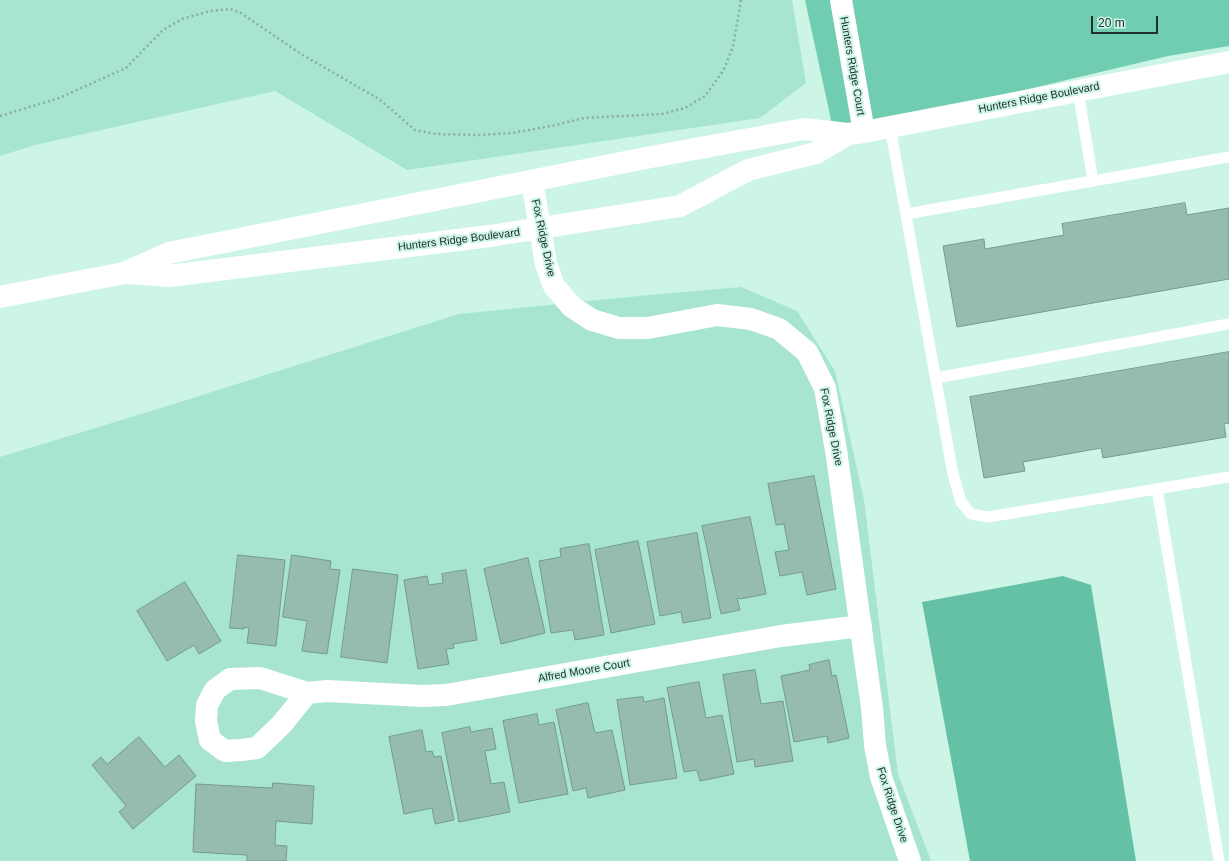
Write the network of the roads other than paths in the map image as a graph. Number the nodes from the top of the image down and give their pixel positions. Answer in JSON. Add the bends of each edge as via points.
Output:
{"nodes":[{"id":1,"x":841,"y":0,"type":"edge"},
{"id":2,"x":1229,"y":62,"type":"edge"},
{"id":3,"x":1078,"y":91,"type":"junction"},
{"id":4,"x":890,"y":127,"type":"junction"},
{"id":5,"x":856,"y":133,"type":"junction"},
{"id":6,"x":1229,"y":156,"type":"edge"},
{"id":7,"x":532,"y":181,"type":"junction"},
{"id":8,"x":1093,"y":181,"type":"junction"},
{"id":9,"x":906,"y":214,"type":"junction"},
{"id":10,"x":541,"y":228,"type":"junction"},
{"id":11,"x":124,"y":273,"type":"junction"},
{"id":12,"x":0,"y":297,"type":"edge"},
{"id":13,"x":1229,"y":324,"type":"edge"},
{"id":14,"x":936,"y":378,"type":"junction"},
{"id":15,"x":1229,"y":477,"type":"edge"},
{"id":16,"x":1157,"y":489,"type":"junction"},
{"id":17,"x":861,"y":626,"type":"junction"},
{"id":18,"x":307,"y":694,"type":"dead end"},
{"id":19,"x":910,"y":861,"type":"edge"},
{"id":20,"x":1219,"y":861,"type":"edge"}],
"edges":[{"from":1,"to":5,"type":"street","name":"Hunters Ridge Court"},
{"from":2,"to":3,"type":"street","name":"Hunters Ridge Boulevard"},
{"from":3,"to":4,"type":"street","name":"Hunters Ridge Boulevard"},
{"from":3,"to":8,"type":"lane"},
{"from":4,"to":5,"type":"street","name":"Hunters Ridge Boulevard"},
{"from":4,"to":9,"type":"lane"},
{"from":5,"to":7,"type":"street","name":"Hunters Ridge Boulevard","via":[[804,129],[651,156]]},
{"from":5,"to":10,"type":"street","name":"Hunters Ridge Boulevard","via":[[816,153],[748,170],[680,206]]},
{"from":6,"to":8,"type":"lane"},
{"from":7,"to":10,"type":"street","name":"Fox Ridge Drive"},
{"from":7,"to":11,"type":"street","name":"Hunters Ridge Boulevard","via":[[169,253]]},
{"from":8,"to":9,"type":"lane"},
{"from":9,"to":14,"type":"lane"},
{"from":10,"to":11,"type":"street","name":"Hunters Ridge Boulevard","via":[[169,276]]},
{"from":10,"to":17,"type":"street","name":"Fox Ridge Drive","via":[[546,264],[554,286],[572,307],[592,320],[619,328],[648,328],[717,315],[751,319],[779,329],[807,352],[826,388]]},
{"from":11,"to":12,"type":"street","name":"Hunters Ridge Boulevard"},
{"from":13,"to":14,"type":"lane"},
{"from":14,"to":16,"type":"lane","via":[[953,474],[961,502],[971,514],[988,517]]},
{"from":15,"to":16,"type":"lane"},
{"from":16,"to":20,"type":"lane"},
{"from":17,"to":18,"type":"street","name":"Alfred Moore Court","via":[[781,636],[446,695],[327,691]]},
{"from":17,"to":19,"type":"street","name":"Fox Ridge Drive","via":[[881,777]]}]}
